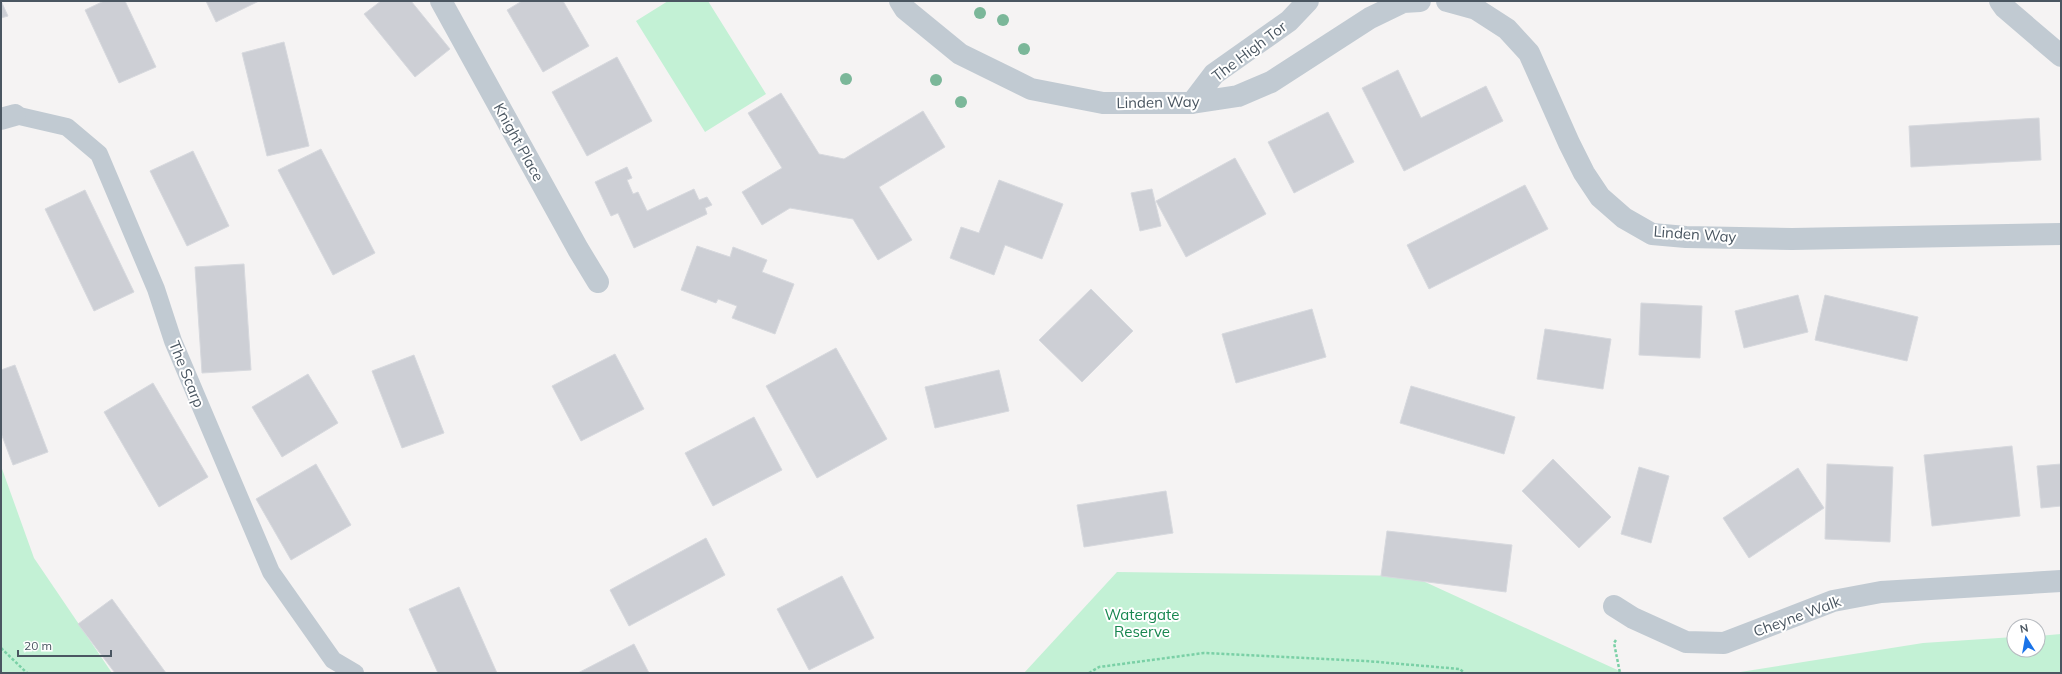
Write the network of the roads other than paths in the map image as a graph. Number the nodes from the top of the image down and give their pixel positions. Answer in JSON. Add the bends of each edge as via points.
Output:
{"nodes":[{"id":1,"x":441,"y":1,"type":"edge"},
{"id":2,"x":900,"y":1,"type":"edge"},
{"id":3,"x":1308,"y":1,"type":"edge"},
{"id":4,"x":1420,"y":1,"type":"edge"},
{"id":5,"x":1447,"y":1,"type":"edge"},
{"id":6,"x":2000,"y":1,"type":"edge"},
{"id":7,"x":2061,"y":56,"type":"edge"},
{"id":8,"x":1192,"y":103,"type":"junction"},
{"id":9,"x":8,"y":117,"type":"edge"},
{"id":10,"x":2061,"y":234,"type":"edge"},
{"id":11,"x":598,"y":282,"type":"dead end"},
{"id":12,"x":2061,"y":581,"type":"edge"},
{"id":13,"x":1614,"y":606,"type":"dead end"},
{"id":14,"x":355,"y":673,"type":"edge"}],
"edges":[{"from":1,"to":11,"type":"street","name":"Knight Place"},
{"from":2,"to":8,"type":"street","name":"Linden Way","via":[[905,9],[960,54],[1030,88],[1103,103]]},
{"from":3,"to":8,"type":"street","name":"The High Tor","via":[[1289,21],[1214,74]]},
{"from":4,"to":8,"type":"street","name":"Linden Way","via":[[1403,2],[1370,18],[1271,82],[1238,96]]},
{"from":5,"to":10,"type":"street","name":"Linden Way","via":[[1476,9],[1507,29],[1529,53],[1569,143],[1600,197],[1624,218],[1652,234],[1792,239]]},
{"from":6,"to":7,"type":"street"},
{"from":9,"to":14,"type":"lane","name":"The Scarp","via":[[67,127],[99,154],[156,289],[179,355],[271,572],[333,660]]},
{"from":12,"to":13,"type":"street","name":"Cheyne Walk","via":[[1881,592],[1853,597],[1833,601],[1724,643],[1686,642],[1633,618]]}]}
